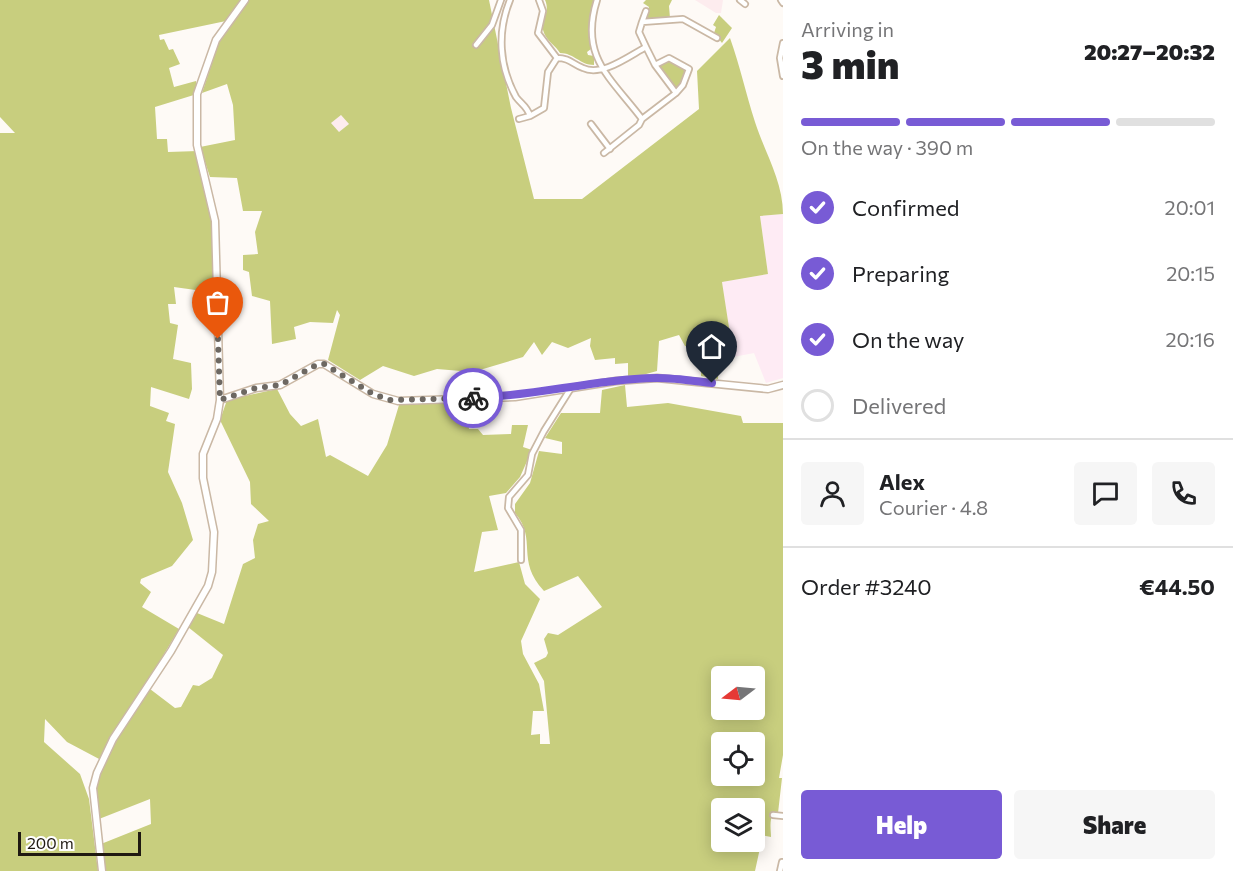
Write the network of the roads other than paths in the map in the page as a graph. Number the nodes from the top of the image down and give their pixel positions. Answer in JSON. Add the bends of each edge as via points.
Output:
{"nodes":[{"id":1,"x":245,"y":0,"type":"edge"},
{"id":2,"x":501,"y":0,"type":"edge"},
{"id":3,"x":539,"y":0,"type":"edge"},
{"id":4,"x":597,"y":0,"type":"edge"},
{"id":5,"x":510,"y":1,"type":"edge"},
{"id":6,"x":517,"y":4,"type":"dead end"},
{"id":7,"x":646,"y":11,"type":"dead end"},
{"id":8,"x":642,"y":22,"type":"junction"},
{"id":9,"x":715,"y":26,"type":"dead end"},
{"id":10,"x":710,"y":34,"type":"junction"},
{"id":11,"x":717,"y":38,"type":"dead end"},
{"id":12,"x":783,"y":43,"type":"edge"},
{"id":13,"x":476,"y":45,"type":"dead end"},
{"id":14,"x":646,"y":47,"type":"junction"},
{"id":15,"x":594,"y":51,"type":"junction"},
{"id":16,"x":588,"y":54,"type":"dead end"},
{"id":17,"x":557,"y":58,"type":"junction"},
{"id":18,"x":655,"y":65,"type":"junction"},
{"id":19,"x":603,"y":69,"type":"junction"},
{"id":20,"x":783,"y":76,"type":"edge"},
{"id":21,"x":676,"y":93,"type":"junction"},
{"id":22,"x":530,"y":116,"type":"junction"},
{"id":23,"x":519,"y":119,"type":"dead end"},
{"id":24,"x":642,"y":119,"type":"junction"},
{"id":25,"x":591,"y":124,"type":"dead end"},
{"id":26,"x":609,"y":149,"type":"junction"},
{"id":27,"x":604,"y":153,"type":"dead end"},
{"id":28,"x":783,"y":385,"type":"edge"},
{"id":29,"x":571,"y":388,"type":"junction"},
{"id":30,"x":220,"y":400,"type":"junction"},
{"id":31,"x":521,"y":560,"type":"dead end"},
{"id":32,"x":772,"y":815,"type":"dead end"},
{"id":33,"x":783,"y":816,"type":"edge"},
{"id":34,"x":782,"y":862,"type":"edge"},
{"id":35,"x":102,"y":871,"type":"edge"},
{"id":36,"x":780,"y":871,"type":"edge"}],
"edges":[{"from":1,"to":30,"type":"street","via":[[216,40],[197,94],[197,145],[215,221]]},
{"from":2,"to":13,"type":"street","via":[[492,25]]},
{"from":3,"to":17,"type":"street","via":[[543,11],[538,33]]},
{"from":4,"to":15,"type":"street","via":[[591,28]]},
{"from":5,"to":6,"type":"street"},
{"from":5,"to":22,"type":"street","via":[[502,22],[501,46],[515,93]]},
{"from":7,"to":8,"type":"street"},
{"from":8,"to":10,"type":"street","via":[[682,19]]},
{"from":8,"to":14,"type":"street","via":[[639,33]]},
{"from":9,"to":10,"type":"street"},
{"from":10,"to":11,"type":"street"},
{"from":12,"to":20,"type":"street"},
{"from":14,"to":18,"type":"street"},
{"from":14,"to":19,"type":"street"},
{"from":15,"to":16,"type":"street"},
{"from":15,"to":19,"type":"street"},
{"from":17,"to":19,"type":"street","via":[[569,58],[586,70]]},
{"from":17,"to":22,"type":"street","via":[[548,72],[544,108]]},
{"from":18,"to":21,"type":"street"},
{"from":18,"to":21,"type":"street","via":[[669,58],[691,70]]},
{"from":19,"to":24,"type":"street","via":[[610,83]]},
{"from":21,"to":24,"type":"street"},
{"from":22,"to":23,"type":"street"},
{"from":24,"to":26,"type":"street"},
{"from":25,"to":26,"type":"street"},
{"from":26,"to":27,"type":"street"},
{"from":28,"to":29,"type":"street","via":[[768,389],[657,378]]},
{"from":29,"to":30,"type":"street","via":[[515,397],[398,401],[373,394],[318,364],[280,385]]},
{"from":29,"to":31,"type":"street","via":[[532,454],[528,475],[509,497],[508,508],[520,530]]},
{"from":30,"to":35,"type":"street","via":[[204,454],[203,478],[214,532],[212,572],[171,651],[113,739],[97,773],[93,788]]},
{"from":32,"to":33,"type":"street"},
{"from":34,"to":36,"type":"street"}]}
